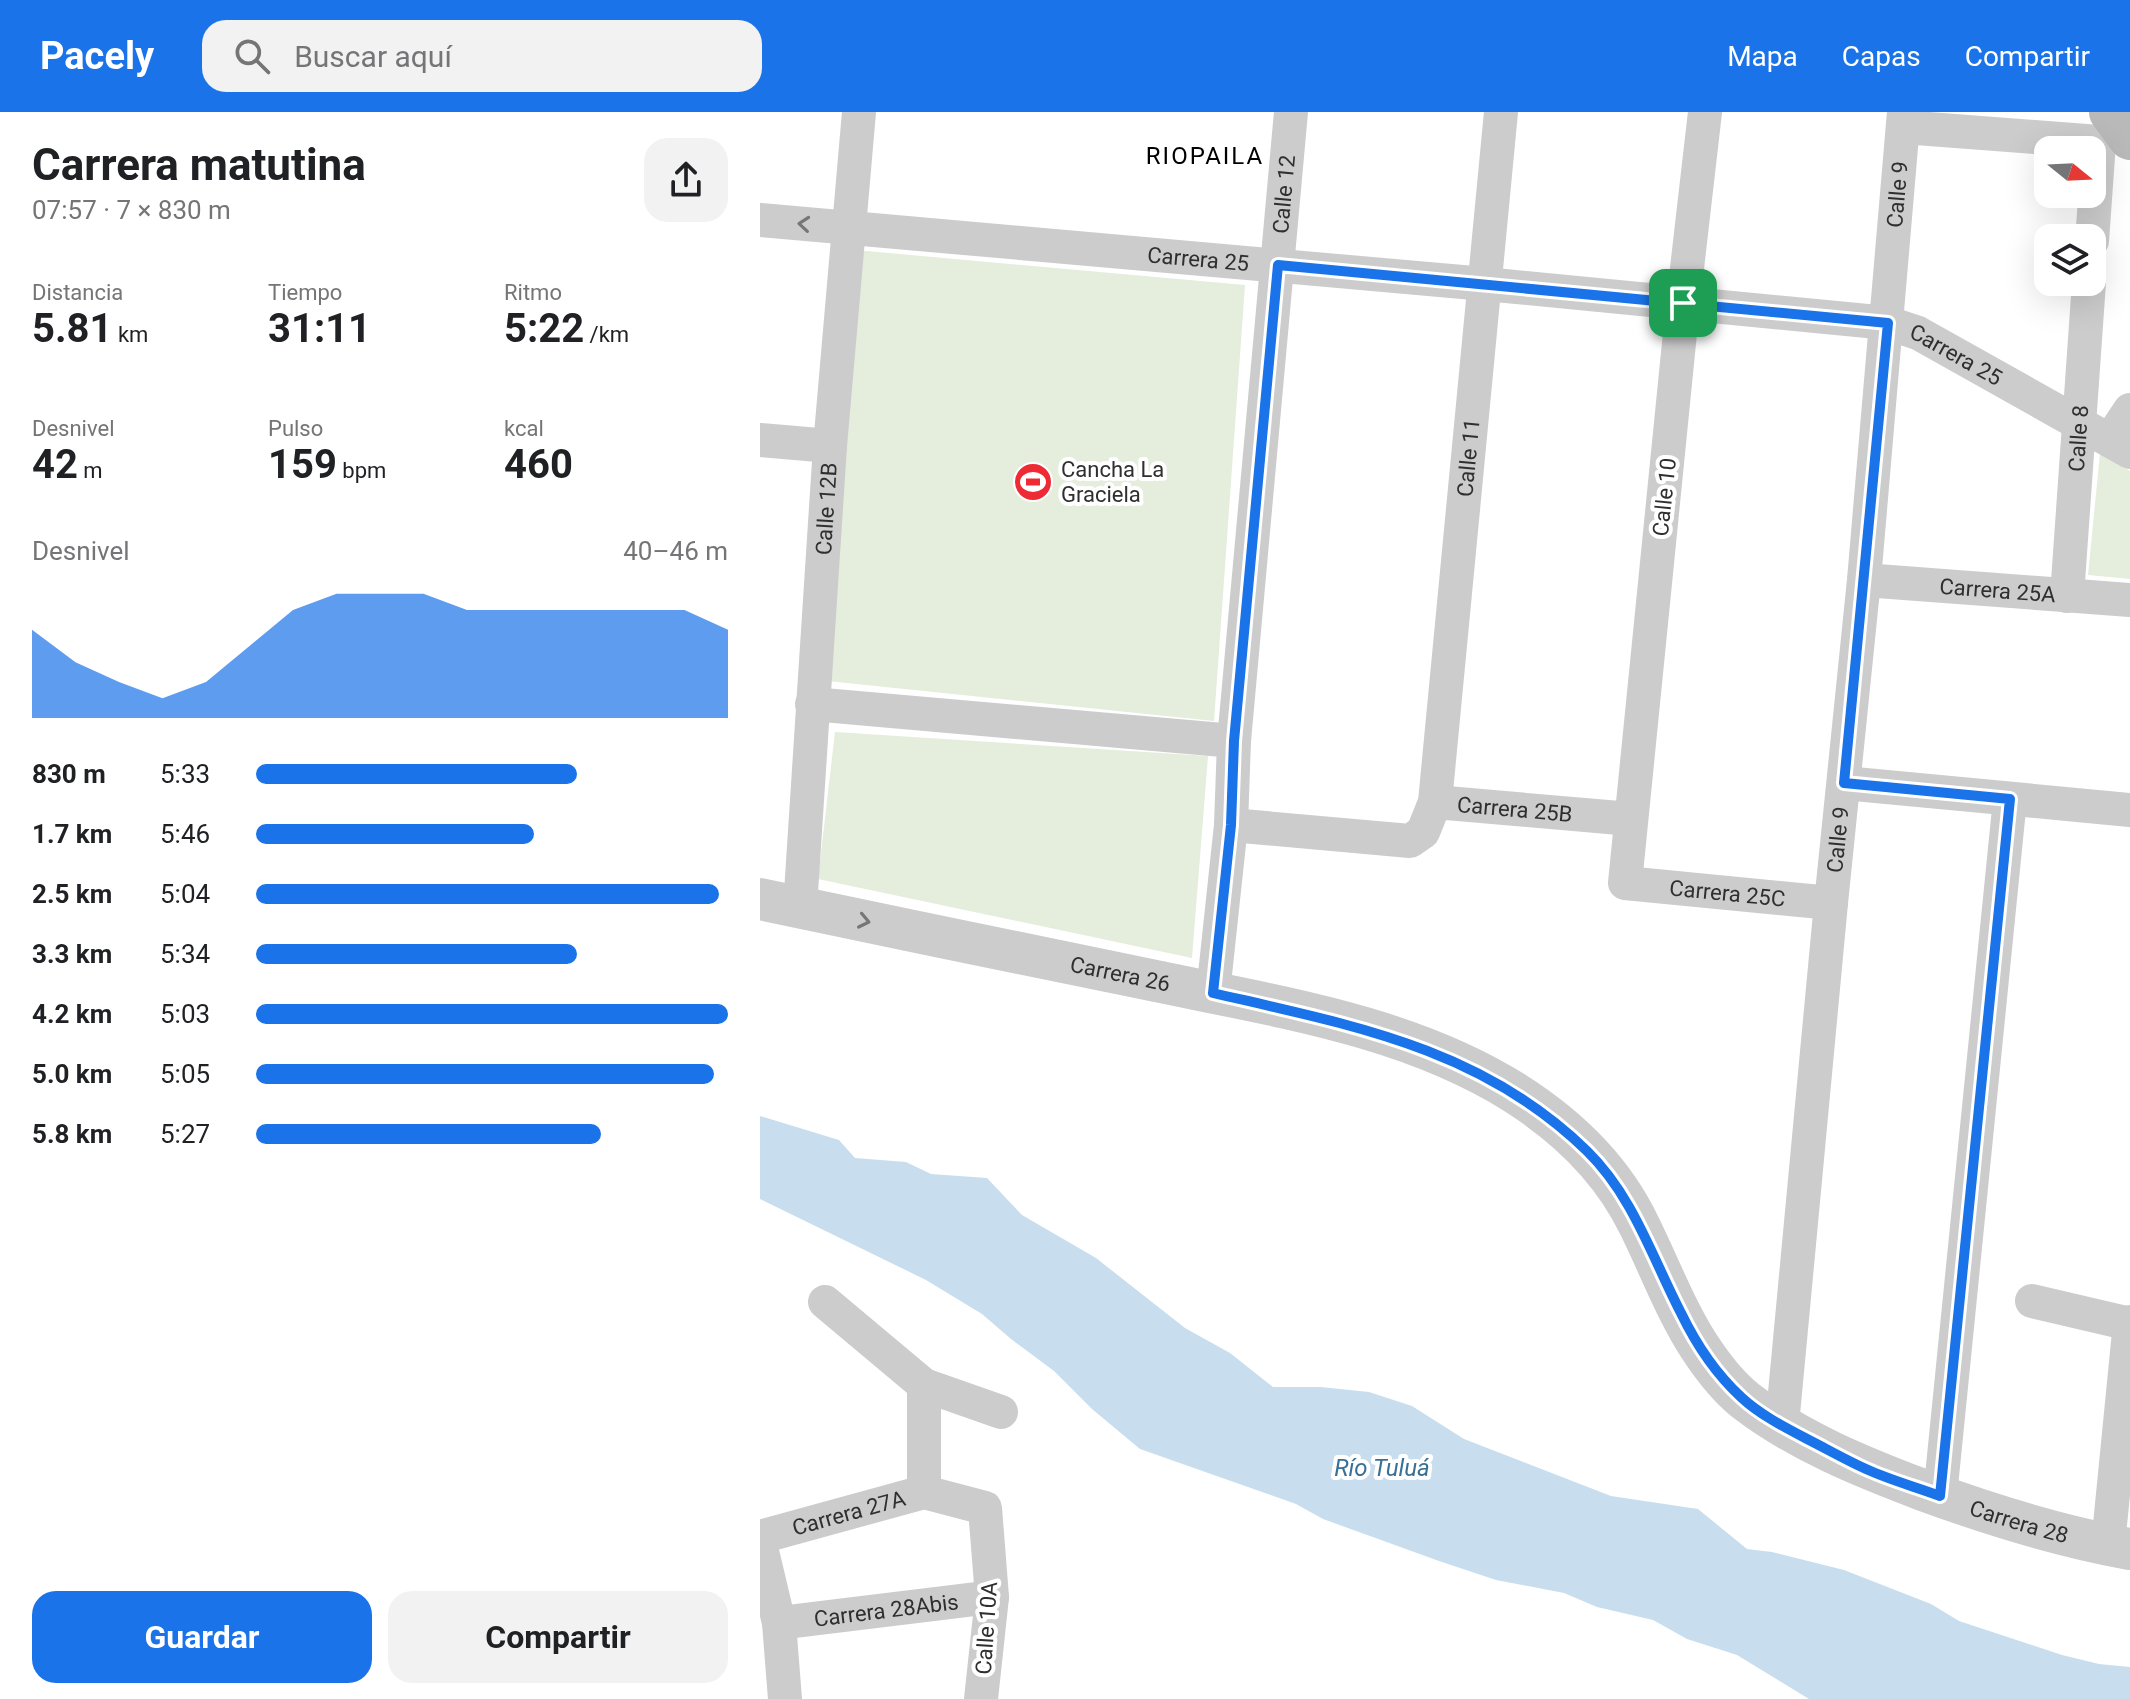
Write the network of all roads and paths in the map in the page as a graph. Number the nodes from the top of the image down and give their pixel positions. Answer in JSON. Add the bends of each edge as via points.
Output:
{"nodes":[{"id":1,"x":859,"y":112,"type":"edge"},
{"id":2,"x":1291,"y":112,"type":"edge"},
{"id":3,"x":1501,"y":112,"type":"edge"},
{"id":4,"x":1705,"y":112,"type":"edge"},
{"id":5,"x":1904,"y":119,"type":"edge"},
{"id":6,"x":2113,"y":131,"type":"edge"},
{"id":7,"x":760,"y":220,"type":"edge"},
{"id":8,"x":2095,"y":224,"type":"edge"},
{"id":9,"x":848,"y":227,"type":"junction"},
{"id":10,"x":1278,"y":265,"type":"junction"},
{"id":11,"x":1485,"y":284,"type":"junction"},
{"id":12,"x":2088,"y":296,"type":"edge"},
{"id":13,"x":1683,"y":303,"type":"junction"},
{"id":14,"x":1888,"y":323,"type":"junction"},
{"id":15,"x":2130,"y":410,"type":"edge"},
{"id":16,"x":2080,"y":423,"type":"junction"},
{"id":17,"x":760,"y":440,"type":"edge"},
{"id":18,"x":830,"y":446,"type":"junction"},
{"id":19,"x":2120,"y":446,"type":"edge"},
{"id":20,"x":1864,"y":580,"type":"junction"},
{"id":21,"x":2067,"y":596,"type":"junction"},
{"id":22,"x":2130,"y":600,"type":"edge"},
{"id":23,"x":812,"y":704,"type":"junction"},
{"id":24,"x":1234,"y":741,"type":"junction"},
{"id":25,"x":1844,"y":783,"type":"junction"},
{"id":26,"x":2010,"y":799,"type":"junction"},
{"id":27,"x":1435,"y":802,"type":"junction"},
{"id":28,"x":2130,"y":810,"type":"edge"},
{"id":29,"x":1631,"y":819,"type":"junction"},
{"id":30,"x":1231,"y":825,"type":"junction"},
{"id":31,"x":1625,"y":883,"type":"joint"},
{"id":32,"x":1831,"y":903,"type":"junction"},
{"id":33,"x":780,"y":904,"type":"edge"},
{"id":34,"x":1213,"y":993,"type":"junction"},
{"id":35,"x":2032,"y":1301,"type":"dead end"},
{"id":36,"x":825,"y":1302,"type":"dead end"},
{"id":37,"x":2129,"y":1338,"type":"edge"},
{"id":38,"x":924,"y":1385,"type":"junction"},
{"id":39,"x":1001,"y":1412,"type":"dead end"},
{"id":40,"x":1782,"y":1425,"type":"junction"},
{"id":41,"x":924,"y":1492,"type":"junction"},
{"id":42,"x":1940,"y":1496,"type":"junction"},
{"id":43,"x":985,"y":1508,"type":"joint"},
{"id":44,"x":760,"y":1540,"type":"edge"},
{"id":45,"x":2119,"y":1547,"type":"edge"},
{"id":46,"x":992,"y":1597,"type":"junction"},
{"id":47,"x":779,"y":1623,"type":"junction"},
{"id":48,"x":785,"y":1699,"type":"edge"},
{"id":49,"x":981,"y":1699,"type":"edge"}],
"edges":[{"from":1,"to":9,"type":"street","name":"Calle 12B"},
{"from":2,"to":10,"type":"street","name":"Calle 12"},
{"from":3,"to":11,"type":"street","name":"Calle 11"},
{"from":4,"to":13,"type":"street","name":"Calle 10"},
{"from":5,"to":6,"type":"street"},
{"from":5,"to":14,"type":"street","name":"Calle 9"},
{"from":6,"to":8,"type":"street"},
{"from":9,"to":7,"type":"street","name":"Carrera 25","one_way":true},
{"from":9,"to":10,"type":"street","name":"Carrera 25"},
{"from":9,"to":18,"type":"street","name":"Calle 12B"},
{"from":10,"to":11,"type":"street","name":"Carrera 25"},
{"from":10,"to":24,"type":"street","name":"Calle 12"},
{"from":11,"to":13,"type":"street","name":"Carrera 25"},
{"from":11,"to":27,"type":"street","name":"Calle 11"},
{"from":12,"to":16,"type":"street","name":"Calle 8"},
{"from":13,"to":14,"type":"street","name":"Carrera 25"},
{"from":13,"to":29,"type":"street","name":"Calle 10"},
{"from":14,"to":16,"type":"street","name":"Carrera 25","via":[[1918,333]]},
{"from":14,"to":20,"type":"street","name":"Calle 9"},
{"from":15,"to":19,"type":"street"},
{"from":16,"to":19,"type":"street","name":"Carrera 25"},
{"from":16,"to":21,"type":"street","name":"Calle 8"},
{"from":17,"to":18,"type":"street"},
{"from":18,"to":23,"type":"street","name":"Calle 12B"},
{"from":20,"to":21,"type":"street","name":"Carrera 25A"},
{"from":20,"to":25,"type":"street","name":"Calle 9"},
{"from":21,"to":22,"type":"street","name":"Carrera 25A"},
{"from":23,"to":24,"type":"street"},
{"from":23,"to":33,"type":"street","name":"Calle 12B"},
{"from":24,"to":30,"type":"street","name":"Calle 12"},
{"from":25,"to":26,"type":"street"},
{"from":25,"to":32,"type":"street","name":"Calle 9"},
{"from":26,"to":28,"type":"street"},
{"from":26,"to":42,"type":"street"},
{"from":27,"to":29,"type":"street","name":"Carrera 25B"},
{"from":27,"to":30,"type":"street","name":"Carrera 25B","via":[[1423,832],[1410,841]]},
{"from":29,"to":31,"type":"street","name":"Calle 10"},
{"from":30,"to":34,"type":"street","name":"Calle 12"},
{"from":31,"to":32,"type":"street","name":"Carrera 25C"},
{"from":32,"to":40,"type":"street","name":"Calle 9"},
{"from":33,"to":34,"type":"street","name":"Carrera 26","one_way":true},
{"from":34,"to":40,"type":"street","name":"Carrera 26","via":[[1419,1046],[1514,1093],[1556,1123],[1612,1179],[1686,1324],[1720,1375],[1743,1399]]},
{"from":35,"to":37,"type":"street"},
{"from":36,"to":38,"type":"street"},
{"from":37,"to":45,"type":"street"},
{"from":38,"to":39,"type":"street"},
{"from":38,"to":41,"type":"street"},
{"from":40,"to":42,"type":"street","name":"Carrera 28","via":[[1867,1469]]},
{"from":41,"to":43,"type":"street","name":"Carrera 27A"},
{"from":41,"to":44,"type":"street","name":"Carrera 27A"},
{"from":42,"to":45,"type":"street","name":"Carrera 28","via":[[2029,1527]]},
{"from":43,"to":46,"type":"street","name":"Calle 10A"},
{"from":44,"to":47,"type":"street"},
{"from":46,"to":47,"type":"street","name":"Carrera 28Abis"},
{"from":46,"to":49,"type":"street","name":"Calle 10A"},
{"from":47,"to":48,"type":"street"}]}
